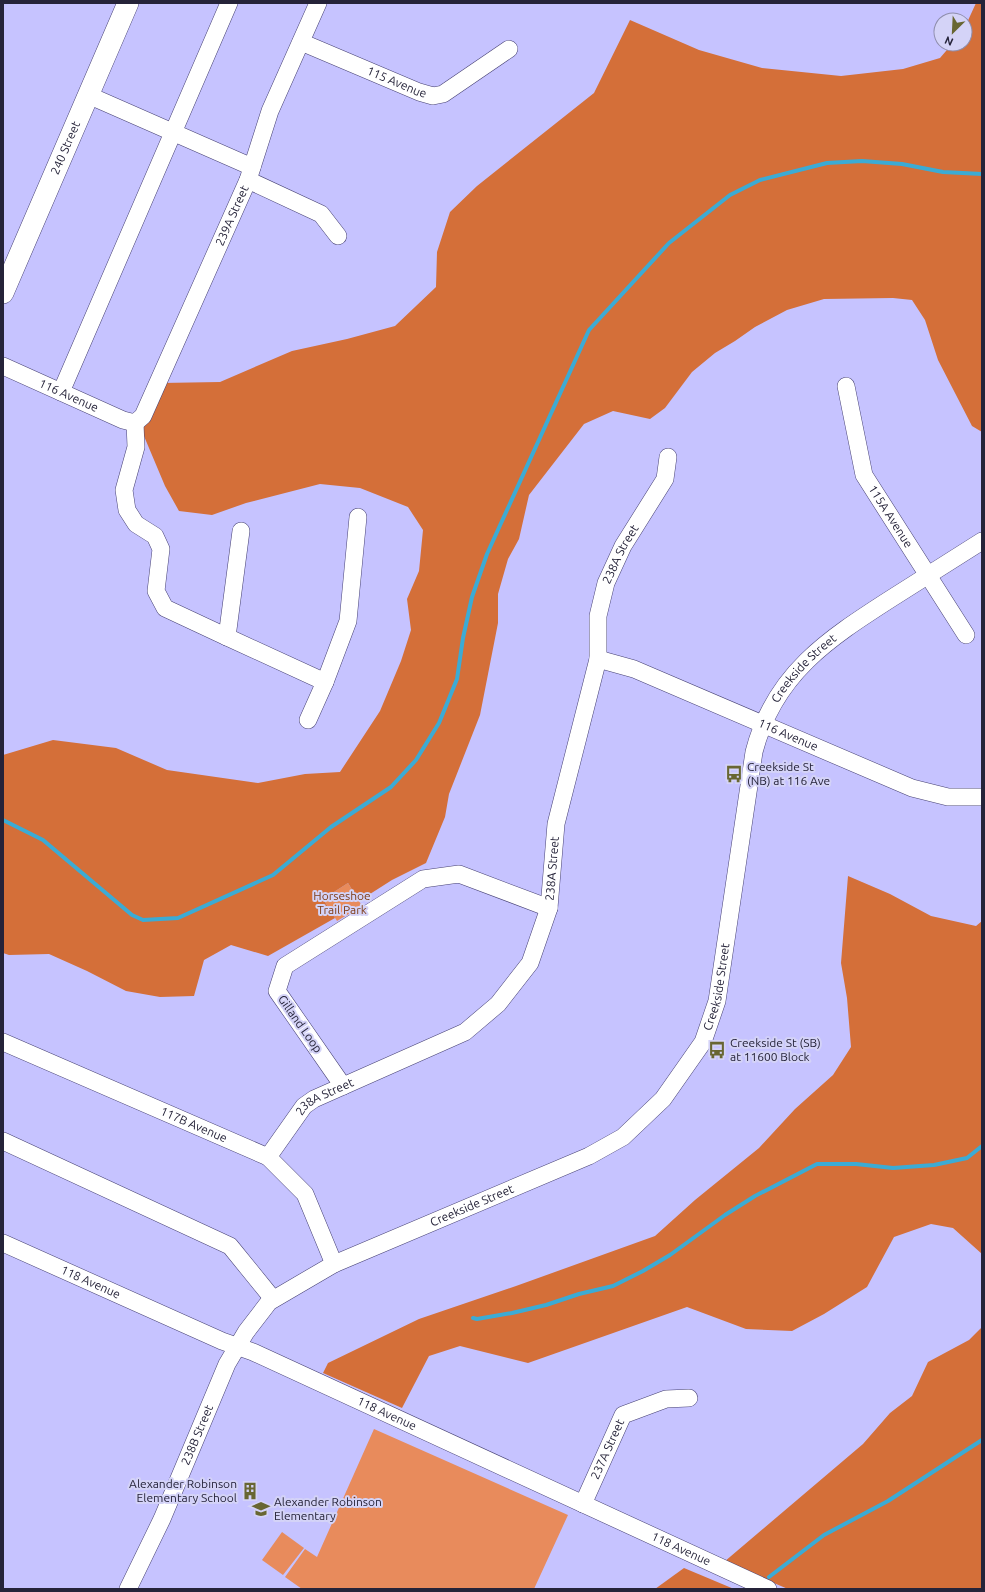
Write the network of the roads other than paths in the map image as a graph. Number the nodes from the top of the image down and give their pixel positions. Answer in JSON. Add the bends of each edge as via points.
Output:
{"nodes":[{"id":1,"x":128,"y":3,"type":"edge"},
{"id":2,"x":229,"y":3,"type":"edge"},
{"id":3,"x":318,"y":3,"type":"edge"},
{"id":4,"x":301,"y":42,"type":"junction"},
{"id":5,"x":509,"y":49,"type":"dead end"},
{"id":6,"x":88,"y":95,"type":"junction"},
{"id":7,"x":173,"y":133,"type":"junction"},
{"id":8,"x":250,"y":174,"type":"junction"},
{"id":9,"x":338,"y":236,"type":"dead end"},
{"id":10,"x":3,"y":293,"type":"edge"},
{"id":11,"x":3,"y":366,"type":"edge"},
{"id":12,"x":846,"y":386,"type":"dead end"},
{"id":13,"x":61,"y":392,"type":"junction"},
{"id":14,"x":135,"y":423,"type":"junction"},
{"id":15,"x":668,"y":457,"type":"dead end"},
{"id":16,"x":358,"y":516,"type":"dead end"},
{"id":17,"x":241,"y":531,"type":"dead end"},
{"id":18,"x":982,"y":541,"type":"edge"},
{"id":19,"x":928,"y":574,"type":"junction"},
{"id":20,"x":966,"y":635,"type":"dead end"},
{"id":21,"x":227,"y":637,"type":"junction"},
{"id":22,"x":598,"y":659,"type":"junction"},
{"id":23,"x":325,"y":682,"type":"junction"},
{"id":24,"x":308,"y":720,"type":"dead end"},
{"id":25,"x":763,"y":724,"type":"junction"},
{"id":26,"x":982,"y":797,"type":"edge"},
{"id":27,"x":549,"y":908,"type":"junction"},
{"id":28,"x":3,"y":1042,"type":"edge"},
{"id":29,"x":343,"y":1086,"type":"junction"},
{"id":30,"x":3,"y":1141,"type":"edge"},
{"id":31,"x":268,"y":1157,"type":"junction"},
{"id":32,"x":3,"y":1243,"type":"edge"},
{"id":33,"x":334,"y":1264,"type":"junction"},
{"id":34,"x":273,"y":1299,"type":"junction"},
{"id":35,"x":236,"y":1346,"type":"junction"},
{"id":36,"x":689,"y":1398,"type":"dead end"},
{"id":37,"x":584,"y":1504,"type":"junction"},
{"id":38,"x":128,"y":1589,"type":"edge"},
{"id":39,"x":768,"y":1589,"type":"edge"}],
"edges":[{"from":1,"to":6,"type":"main road","name":"240 Street"},
{"from":2,"to":7,"type":"street"},
{"from":3,"to":4,"type":"street","name":"239A Street"},
{"from":4,"to":5,"type":"street","name":"115 Avenue","via":[[433,96],[443,94]]},
{"from":4,"to":8,"type":"street","name":"239A Street","via":[[270,111]]},
{"from":6,"to":7,"type":"street"},
{"from":6,"to":10,"type":"main road","name":"240 Street"},
{"from":7,"to":8,"type":"street"},
{"from":7,"to":13,"type":"street"},
{"from":8,"to":9,"type":"street","via":[[321,214]]},
{"from":8,"to":14,"type":"street","name":"239A Street","via":[[143,416]]},
{"from":11,"to":13,"type":"street","name":"116 Avenue"},
{"from":12,"to":19,"type":"street","name":"115A Avenue","via":[[864,474]]},
{"from":13,"to":14,"type":"street","name":"116 Avenue"},
{"from":14,"to":21,"type":"street","via":[[136,447],[124,490],[127,510],[136,524],[155,536],[162,549],[156,591],[165,608]]},
{"from":15,"to":22,"type":"street","name":"238A Street","via":[[665,479],[622,546],[606,583],[598,616]]},
{"from":16,"to":23,"type":"street","via":[[348,621]]},
{"from":17,"to":21,"type":"street"},
{"from":18,"to":19,"type":"street","name":"Creekside Street"},
{"from":19,"to":20,"type":"street","name":"115A Avenue"},
{"from":19,"to":25,"type":"street","name":"Creekside Street","via":[[845,628],[816,652],[790,680]]},
{"from":21,"to":23,"type":"street"},
{"from":22,"to":25,"type":"street","name":"116 Avenue","via":[[634,669]]},
{"from":22,"to":27,"type":"street","name":"238A Street","via":[[556,824]]},
{"from":23,"to":24,"type":"street"},
{"from":25,"to":26,"type":"street","name":"116 Avenue","via":[[912,788],[948,797]]},
{"from":25,"to":33,"type":"street","name":"Creekside Street","via":[[754,752],[717,1001],[703,1042],[663,1099],[623,1137],[589,1156]]},
{"from":27,"to":29,"type":"street","name":"238A Street","via":[[530,963],[498,1004],[466,1032]]},
{"from":27,"to":29,"type":"street","name":"Gilland Loop","via":[[459,874],[423,879],[285,966],[277,991]]},
{"from":28,"to":31,"type":"street","name":"117B Avenue"},
{"from":29,"to":31,"type":"street","name":"238A Street","via":[[304,1106]]},
{"from":30,"to":34,"type":"street","via":[[230,1246]]},
{"from":31,"to":33,"type":"street","name":"117B Avenue","via":[[305,1194]]},
{"from":32,"to":35,"type":"street","name":"118 Avenue"},
{"from":33,"to":34,"type":"street","name":"Creekside Street"},
{"from":34,"to":35,"type":"street","name":"Creekside Street"},
{"from":35,"to":37,"type":"street","name":"118 Avenue"},
{"from":35,"to":38,"type":"street","name":"238B Street","via":[[162,1519]]},
{"from":36,"to":37,"type":"street","name":"237A Street","via":[[666,1399],[624,1415]]},
{"from":37,"to":39,"type":"street","name":"118 Avenue"}]}
